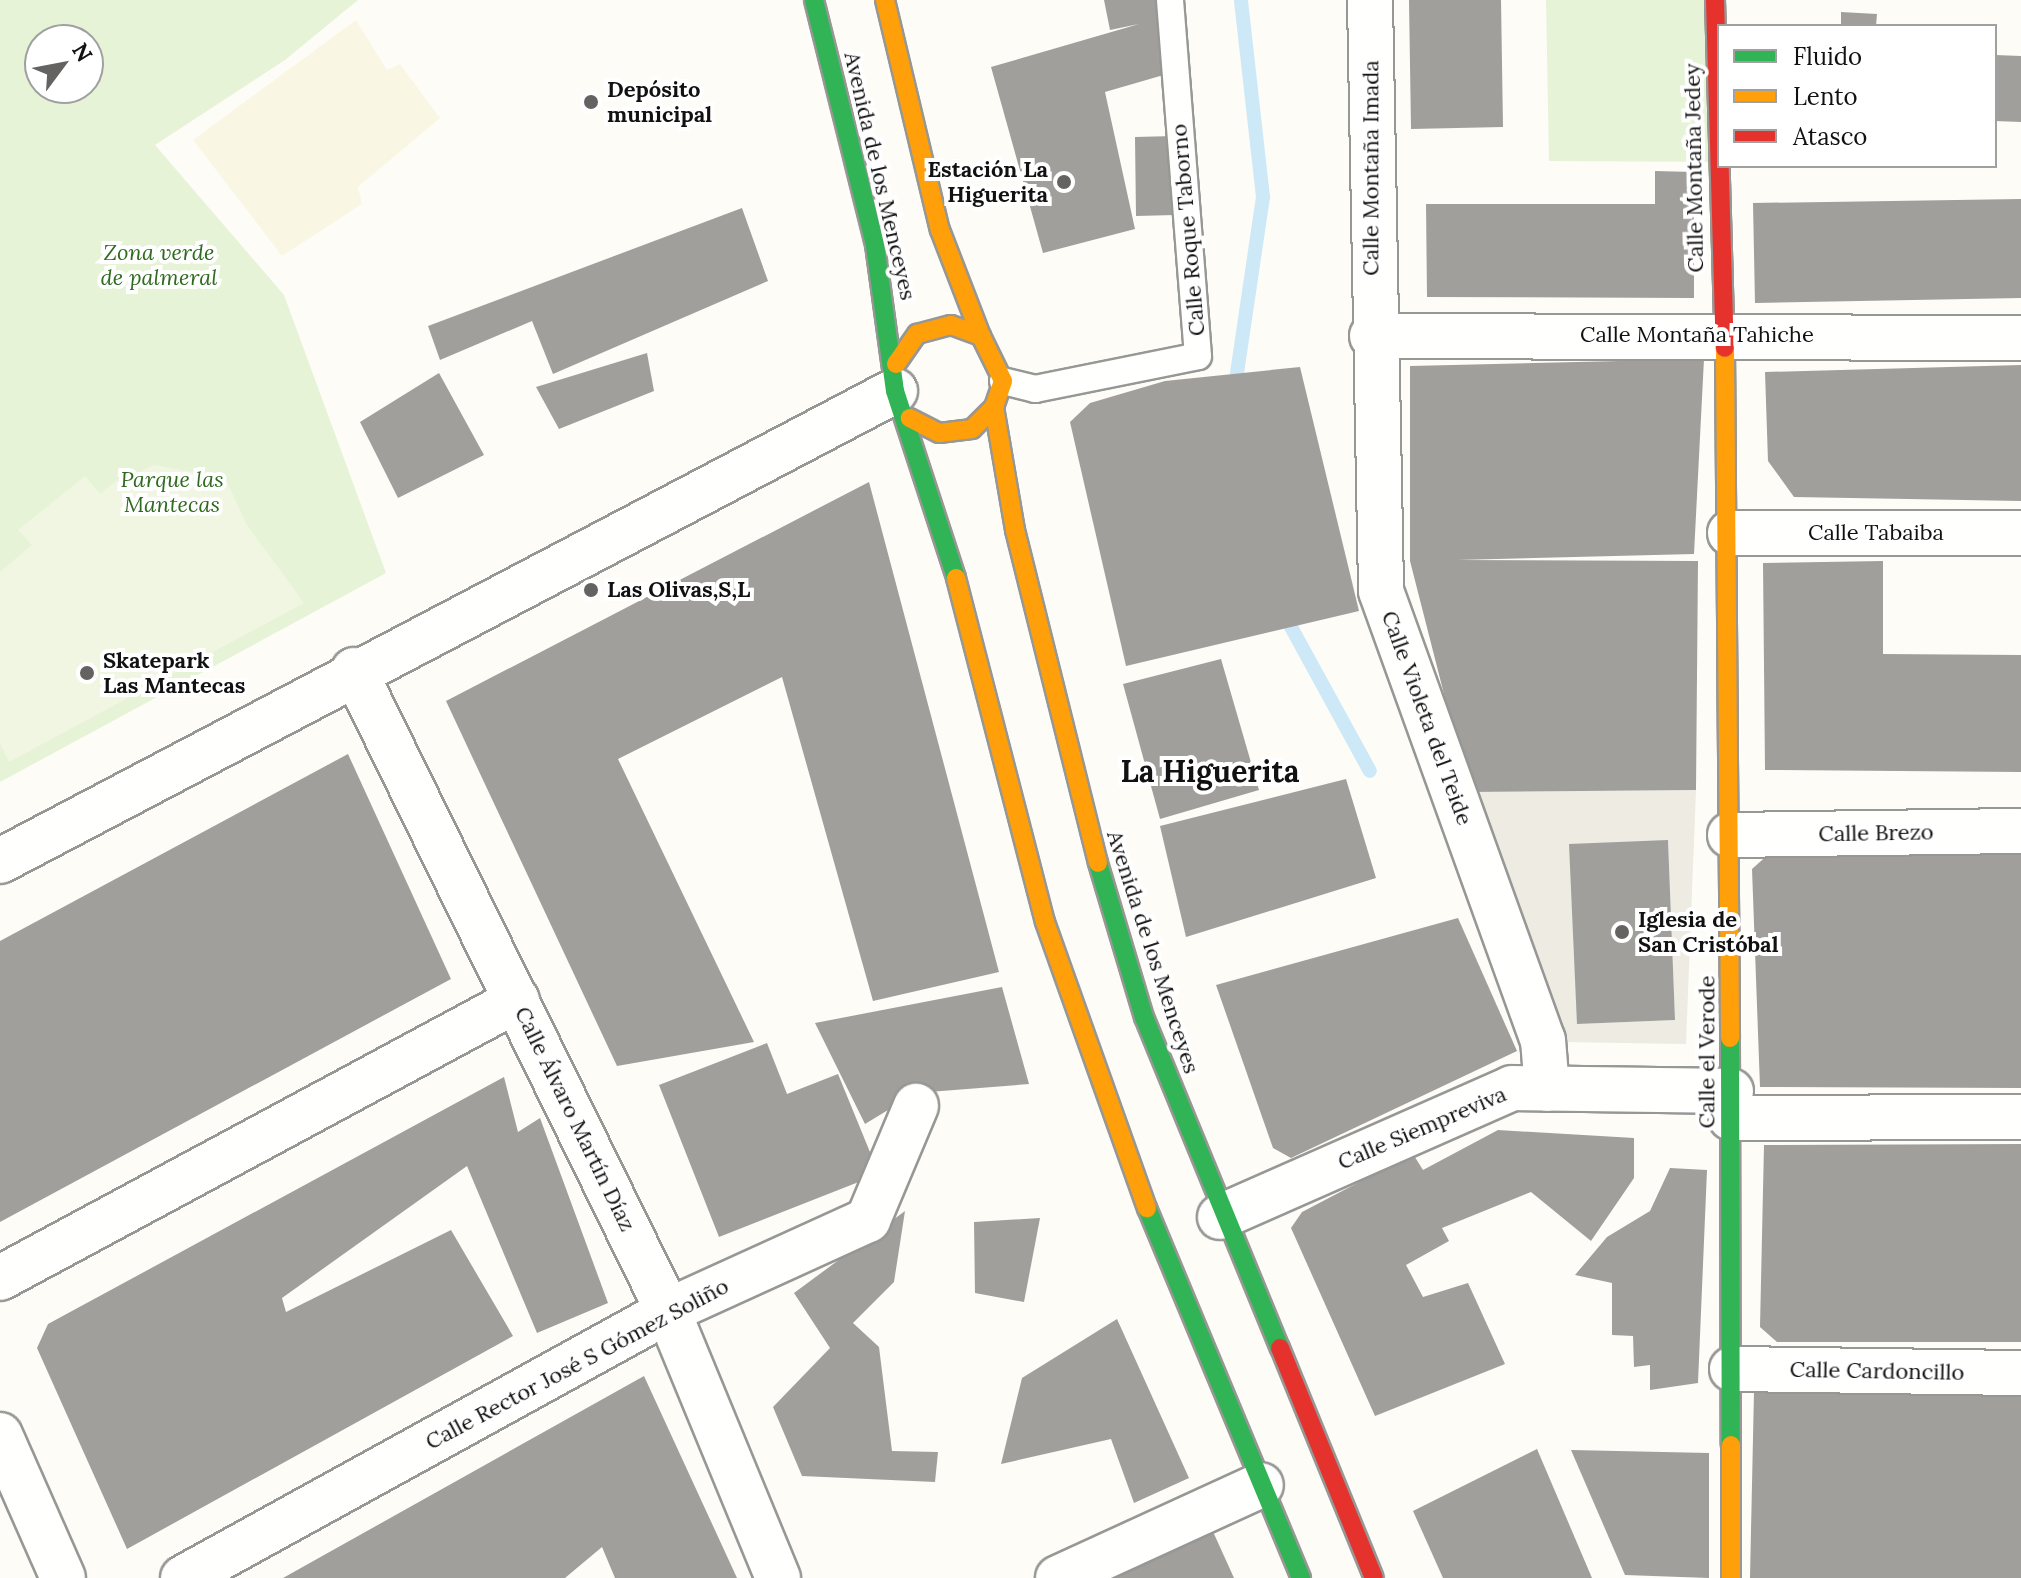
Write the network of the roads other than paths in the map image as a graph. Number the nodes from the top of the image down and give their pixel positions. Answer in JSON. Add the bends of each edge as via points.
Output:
{"nodes":[{"id":1,"x":814,"y":0,"type":"edge"},
{"id":2,"x":885,"y":0,"type":"edge"},
{"id":3,"x":1170,"y":0,"type":"edge"},
{"id":4,"x":1370,"y":0,"type":"edge"},
{"id":5,"x":1715,"y":0,"type":"edge"},
{"id":6,"x":1717,"y":134,"type":"edge"},
{"id":7,"x":1718,"y":168,"type":"edge"},
{"id":8,"x":1720,"y":334,"type":"junction"},
{"id":9,"x":981,"y":336,"type":"junction"},
{"id":10,"x":1372,"y":336,"type":"junction"},
{"id":11,"x":2021,"y":338,"type":"edge"},
{"id":12,"x":1003,"y":381,"type":"junction"},
{"id":13,"x":900,"y":391,"type":"junction"},
{"id":14,"x":994,"y":407,"type":"junction"},
{"id":15,"x":1730,"y":533,"type":"junction"},
{"id":16,"x":2021,"y":533,"type":"edge"},
{"id":17,"x":354,"y":670,"type":"junction"},
{"id":18,"x":2021,"y":831,"type":"edge"},
{"id":19,"x":1730,"y":835,"type":"junction"},
{"id":20,"x":0,"y":861,"type":"edge"},
{"id":21,"x":517,"y":1000,"type":"junction"},
{"id":22,"x":1547,"y":1089,"type":"junction"},
{"id":23,"x":1731,"y":1104,"type":"junction"},
{"id":24,"x":916,"y":1106,"type":"dead end"},
{"id":25,"x":2021,"y":1117,"type":"edge"},
{"id":26,"x":1220,"y":1217,"type":"junction"},
{"id":27,"x":0,"y":1278,"type":"edge"},
{"id":28,"x":668,"y":1311,"type":"junction"},
{"id":29,"x":1732,"y":1369,"type":"junction"},
{"id":30,"x":2021,"y":1373,"type":"edge"},
{"id":31,"x":0,"y":1435,"type":"edge"},
{"id":32,"x":1261,"y":1485,"type":"junction"},
{"id":33,"x":63,"y":1578,"type":"edge"},
{"id":34,"x":183,"y":1578,"type":"edge"},
{"id":35,"x":778,"y":1578,"type":"edge"},
{"id":36,"x":1058,"y":1578,"type":"edge"},
{"id":37,"x":1301,"y":1578,"type":"edge"},
{"id":38,"x":1374,"y":1578,"type":"edge"},
{"id":39,"x":1731,"y":1578,"type":"edge"}],
"edges":[{"from":1,"to":13,"type":"main road","name":"Avenida de los Menceyes","via":[[875,245]]},
{"from":2,"to":9,"type":"main road","name":"Avenida de los Menceyes","via":[[940,230]]},
{"from":3,"to":12,"type":"lane","name":"Calle Roque Taborno","via":[[1198,356],[1035,389]]},
{"from":4,"to":10,"type":"street","name":"Calle Montaña Imada"},
{"from":5,"to":6,"type":"main road","name":"Calle Montaña Jedey"},
{"from":7,"to":8,"type":"main road","name":"Calle Montaña Jedey"},
{"from":8,"to":10,"type":"street","name":"Calle Montaña Tahiche"},
{"from":8,"to":11,"type":"street","name":"Calle Montaña Tahiche"},
{"from":8,"to":15,"type":"main road","name":"Calle el Verode"},
{"from":9,"to":12,"type":"main road"},
{"from":9,"to":13,"type":"main road","via":[[951,325],[917,334]]},
{"from":10,"to":22,"type":"street","name":"Calle Violeta del Teide","via":[[1381,591],[1543,1040]]},
{"from":12,"to":14,"type":"main road"},
{"from":13,"to":14,"type":"main road","via":[[939,433],[972,429]]},
{"from":13,"to":17,"type":"street"},
{"from":13,"to":32,"type":"main road","name":"Avenida de los Menceyes","via":[[1045,922],[1163,1255]]},
{"from":14,"to":26,"type":"main road","name":"Avenida de los Menceyes","via":[[1015,530],[1096,858],[1144,1017]]},
{"from":15,"to":16,"type":"street","name":"Calle Tabaiba"},
{"from":15,"to":19,"type":"main road","name":"Calle el Verode"},
{"from":17,"to":20,"type":"street"},
{"from":17,"to":21,"type":"street","name":"Calle Álvaro Martín Díaz"},
{"from":18,"to":19,"type":"street","name":"Calle Brezo"},
{"from":19,"to":23,"type":"main road","name":"Calle el Verode"},
{"from":21,"to":27,"type":"street"},
{"from":21,"to":28,"type":"street","name":"Calle Álvaro Martín Díaz"},
{"from":22,"to":23,"type":"street","name":"Calle Siempreviva"},
{"from":22,"to":26,"type":"street","name":"Calle Siempreviva","via":[[1512,1088]]},
{"from":23,"to":25,"type":"street","name":"Calle Siempreviva"},
{"from":23,"to":29,"type":"main road","name":"Calle el Verode"},
{"from":24,"to":28,"type":"street","name":"Calle Rector José S Gómez Soliño","via":[[868,1220]]},
{"from":26,"to":38,"type":"main road","name":"Avenida de los Menceyes"},
{"from":28,"to":34,"type":"street","name":"Calle Rector José S Gómez Soliño"},
{"from":28,"to":35,"type":"street","name":"Calle Álvaro Martín Díaz"},
{"from":29,"to":30,"type":"street","name":"Calle Cardoncillo"},
{"from":29,"to":39,"type":"main road","name":"Calle el Verode"},
{"from":31,"to":33,"type":"street"},
{"from":32,"to":36,"type":"street"},
{"from":32,"to":37,"type":"main road","name":"Avenida de los Menceyes"}]}
